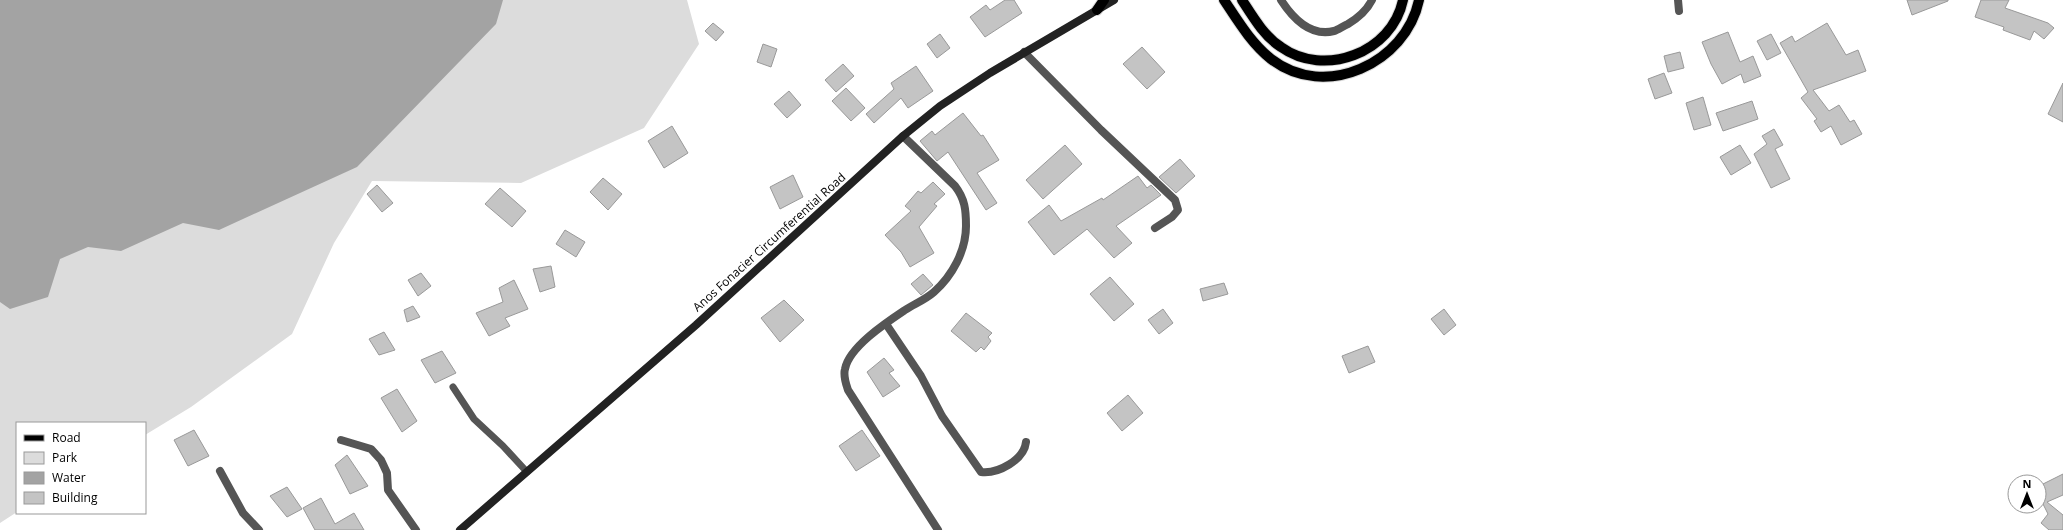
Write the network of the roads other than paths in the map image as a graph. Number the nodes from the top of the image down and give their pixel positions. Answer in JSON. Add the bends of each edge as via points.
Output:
{"nodes":[{"id":1,"x":1104,"y":0,"type":"edge"},
{"id":2,"x":1114,"y":0,"type":"edge"},
{"id":3,"x":1224,"y":0,"type":"edge"},
{"id":4,"x":1242,"y":0,"type":"edge"},
{"id":5,"x":1281,"y":0,"type":"edge"},
{"id":6,"x":1372,"y":0,"type":"edge"},
{"id":7,"x":1403,"y":0,"type":"edge"},
{"id":8,"x":1419,"y":0,"type":"edge"},
{"id":9,"x":1678,"y":0,"type":"edge"},
{"id":10,"x":1097,"y":10,"type":"junction"},
{"id":11,"x":1679,"y":12,"type":"dead end"},
{"id":12,"x":1024,"y":52,"type":"junction"},
{"id":13,"x":903,"y":136,"type":"junction"},
{"id":14,"x":1155,"y":228,"type":"dead end"},
{"id":15,"x":886,"y":324,"type":"junction"},
{"id":16,"x":453,"y":387,"type":"dead end"},
{"id":17,"x":341,"y":440,"type":"dead end"},
{"id":18,"x":1026,"y":442,"type":"dead end"},
{"id":19,"x":220,"y":471,"type":"dead end"},
{"id":20,"x":527,"y":472,"type":"junction"},
{"id":21,"x":259,"y":530,"type":"edge"},
{"id":22,"x":416,"y":530,"type":"edge"},
{"id":23,"x":460,"y":530,"type":"edge"},
{"id":24,"x":938,"y":530,"type":"edge"}],
"edges":[{"from":1,"to":10,"type":"main road"},
{"from":2,"to":10,"type":"main road","name":"Anos Fonacier Circumferential Road"},
{"from":3,"to":8,"type":"main road","via":[[1252,41],[1272,60],[1290,70],[1327,76],[1365,68],[1398,44],[1416,15]]},
{"from":4,"to":7,"type":"main road","via":[[1267,36],[1281,48],[1296,56],[1327,61],[1358,54],[1373,45],[1386,34],[1401,10]]},
{"from":5,"to":6,"type":"street","via":[[1288,12],[1303,26],[1318,31],[1334,31],[1356,19]]},
{"from":9,"to":11,"type":"street"},
{"from":10,"to":12,"type":"main road","name":"Anos Fonacier Circumferential Road"},
{"from":12,"to":13,"type":"main road","name":"Anos Fonacier Circumferential Road","via":[[964,88]]},
{"from":12,"to":14,"type":"street","via":[[1175,200],[1178,210]]},
{"from":13,"to":15,"type":"street","via":[[961,194],[965,204],[966,232],[963,247],[947,279],[932,294]]},
{"from":13,"to":20,"type":"main road","name":"Anos Fonacier Circumferential Road","via":[[696,325]]},
{"from":15,"to":18,"type":"street","via":[[921,376],[942,416],[980,472],[996,471],[1018,458],[1025,450]]},
{"from":15,"to":24,"type":"street","via":[[862,343],[849,358],[844,370],[848,390]]},
{"from":16,"to":20,"type":"lane","via":[[474,419]]},
{"from":17,"to":22,"type":"street","via":[[371,449],[376,454],[387,473],[388,490]]},
{"from":19,"to":21,"type":"street","via":[[243,513]]},
{"from":20,"to":23,"type":"main road","name":"Anos Fonacier Circumferential Road"}]}
